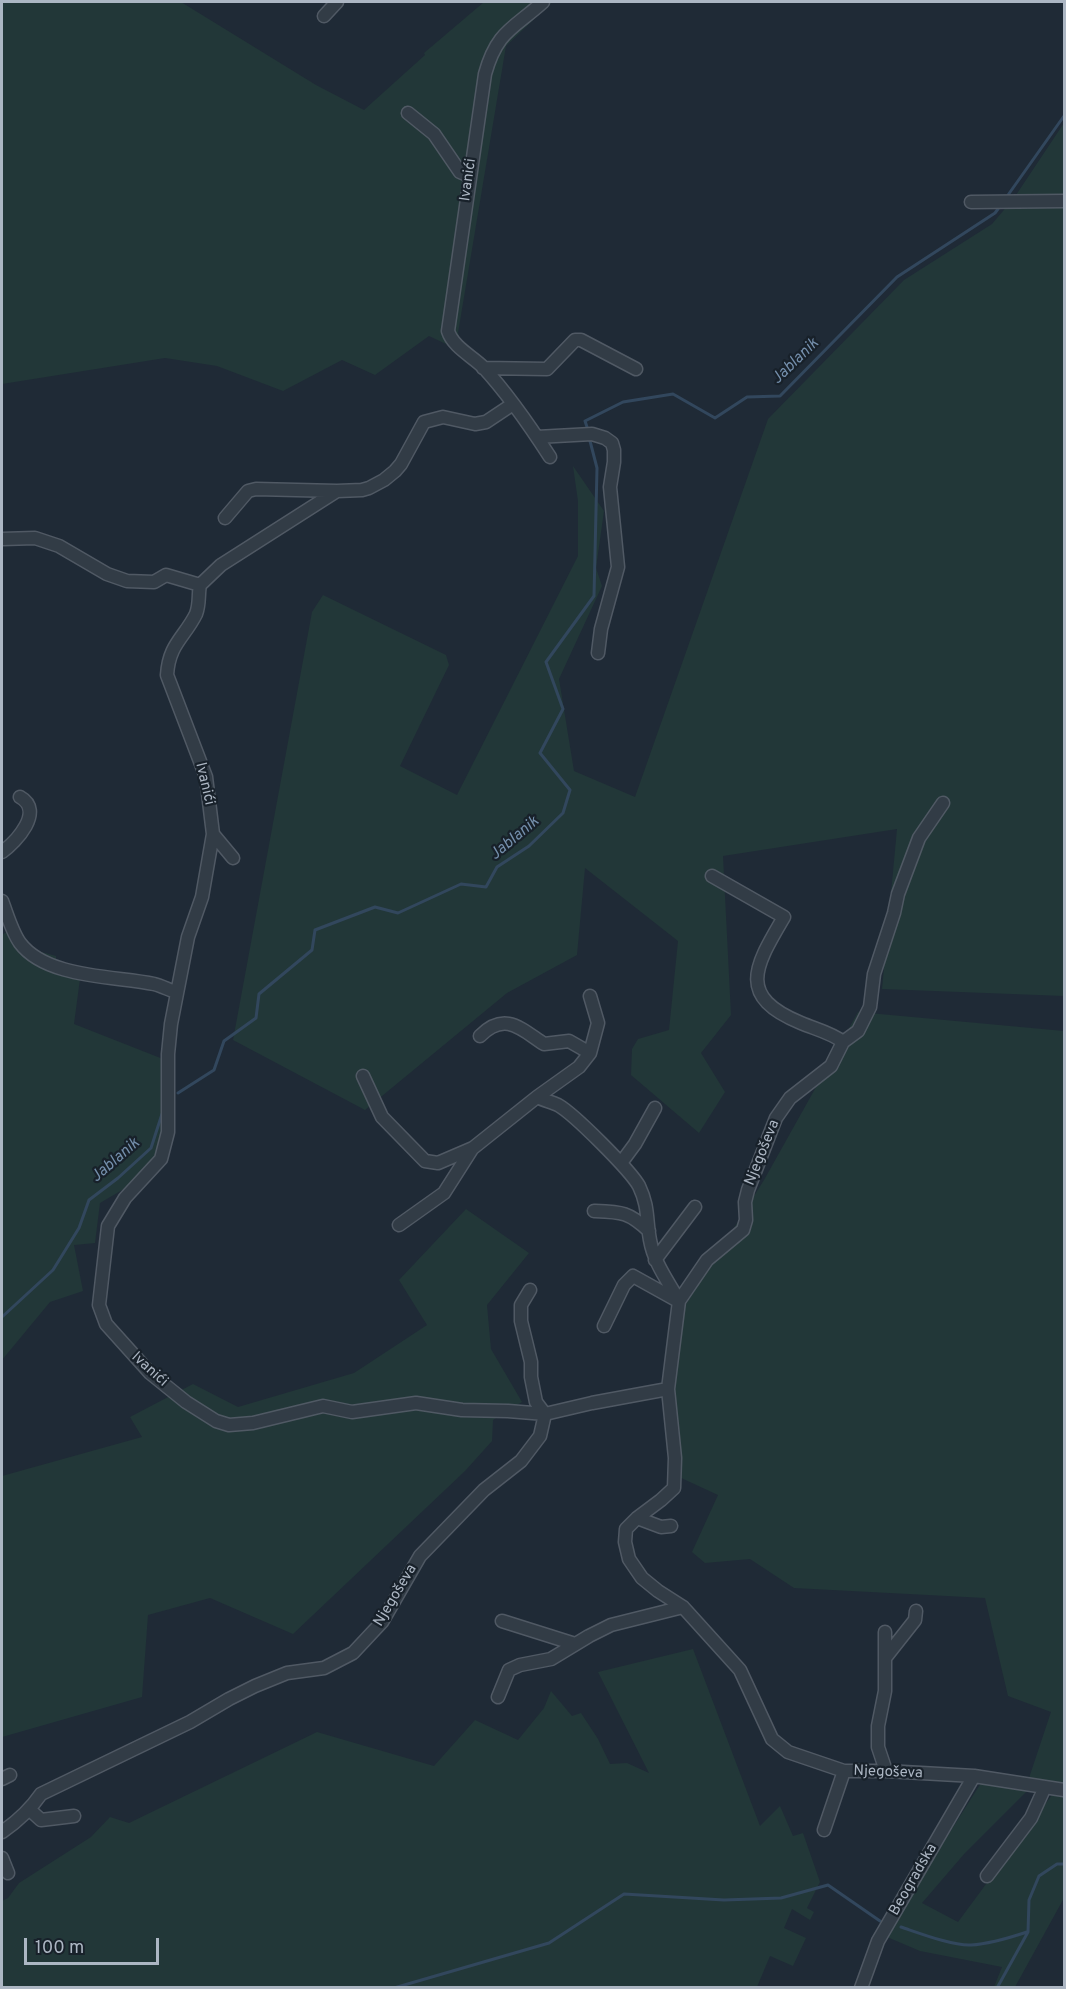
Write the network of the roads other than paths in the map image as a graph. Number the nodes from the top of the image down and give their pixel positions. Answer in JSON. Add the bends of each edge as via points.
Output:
{"nodes":[{"id":1,"x":337,"y":2,"type":"edge"},
{"id":2,"x":543,"y":2,"type":"edge"},
{"id":3,"x":324,"y":16,"type":"dead end"},
{"id":4,"x":408,"y":113,"type":"dead end"},
{"id":5,"x":469,"y":176,"type":"junction"},
{"id":6,"x":1065,"y":201,"type":"edge"},
{"id":7,"x":971,"y":202,"type":"dead end"},
{"id":8,"x":483,"y":368,"type":"junction"},
{"id":9,"x":636,"y":369,"type":"dead end"},
{"id":10,"x":513,"y":404,"type":"junction"},
{"id":11,"x":537,"y":437,"type":"junction"},
{"id":12,"x":550,"y":457,"type":"dead end"},
{"id":13,"x":337,"y":491,"type":"junction"},
{"id":14,"x":225,"y":518,"type":"dead end"},
{"id":15,"x":2,"y":540,"type":"edge"},
{"id":16,"x":200,"y":585,"type":"junction"},
{"id":17,"x":598,"y":653,"type":"dead end"},
{"id":18,"x":20,"y":797,"type":"dead end"},
{"id":19,"x":943,"y":803,"type":"dead end"},
{"id":20,"x":213,"y":834,"type":"junction"},
{"id":21,"x":2,"y":852,"type":"edge"},
{"id":22,"x":233,"y":858,"type":"dead end"},
{"id":23,"x":712,"y":876,"type":"dead end"},
{"id":24,"x":2,"y":901,"type":"edge"},
{"id":25,"x":176,"y":993,"type":"junction"},
{"id":26,"x":590,"y":996,"type":"dead end"},
{"id":27,"x":480,"y":1036,"type":"dead end"},
{"id":28,"x":843,"y":1042,"type":"junction"},
{"id":29,"x":590,"y":1053,"type":"junction"},
{"id":30,"x":363,"y":1076,"type":"dead end"},
{"id":31,"x":537,"y":1097,"type":"junction"},
{"id":32,"x":655,"y":1108,"type":"dead end"},
{"id":33,"x":473,"y":1148,"type":"junction"},
{"id":34,"x":621,"y":1163,"type":"junction"},
{"id":35,"x":695,"y":1207,"type":"dead end"},
{"id":36,"x":594,"y":1211,"type":"dead end"},
{"id":37,"x":399,"y":1225,"type":"dead end"},
{"id":38,"x":649,"y":1231,"type":"junction"},
{"id":39,"x":655,"y":1260,"type":"junction"},
{"id":40,"x":530,"y":1290,"type":"dead end"},
{"id":41,"x":680,"y":1301,"type":"junction"},
{"id":42,"x":604,"y":1326,"type":"dead end"},
{"id":43,"x":668,"y":1389,"type":"junction"},
{"id":44,"x":545,"y":1414,"type":"junction"},
{"id":45,"x":637,"y":1518,"type":"junction"},
{"id":46,"x":671,"y":1526,"type":"dead end"},
{"id":47,"x":683,"y":1607,"type":"junction"},
{"id":48,"x":916,"y":1611,"type":"dead end"},
{"id":49,"x":502,"y":1621,"type":"dead end"},
{"id":50,"x":885,"y":1632,"type":"dead end"},
{"id":51,"x":575,"y":1644,"type":"junction"},
{"id":52,"x":885,"y":1658,"type":"junction"},
{"id":53,"x":498,"y":1697,"type":"dead end"},
{"id":54,"x":844,"y":1771,"type":"junction"},
{"id":55,"x":886,"y":1771,"type":"junction"},
{"id":56,"x":974,"y":1776,"type":"junction"},
{"id":57,"x":1045,"y":1787,"type":"junction"},
{"id":58,"x":1065,"y":1790,"type":"edge"},
{"id":59,"x":30,"y":1810,"type":"junction"},
{"id":60,"x":74,"y":1816,"type":"dead end"},
{"id":61,"x":824,"y":1830,"type":"dead end"},
{"id":62,"x":2,"y":1832,"type":"edge"},
{"id":63,"x":2,"y":1858,"type":"edge"},
{"id":64,"x":8,"y":1873,"type":"dead end"},
{"id":65,"x":987,"y":1876,"type":"dead end"},
{"id":66,"x":861,"y":1988,"type":"edge"}],
"edges":[{"from":1,"to":3,"type":"street"},
{"from":2,"to":5,"type":"street","name":"Ivanići","via":[[502,35],[489,58]]},
{"from":4,"to":5,"type":"street","via":[[434,134],[460,172]]},
{"from":5,"to":8,"type":"street","name":"Ivanići","via":[[448,331],[451,339]]},
{"from":6,"to":7,"type":"street"},
{"from":8,"to":9,"type":"street","via":[[547,369],[575,340],[581,340]]},
{"from":8,"to":10,"type":"street","name":"Ivanići"},
{"from":10,"to":11,"type":"street","name":"Ivanići"},
{"from":10,"to":13,"type":"street","via":[[486,422],[475,424],[443,417],[424,422],[395,471],[369,488]]},
{"from":11,"to":12,"type":"street","name":"Ivanići"},
{"from":11,"to":17,"type":"street","via":[[592,434],[612,443],[614,450],[610,487],[618,567]]},
{"from":13,"to":14,"type":"street","via":[[256,489],[248,491]]},
{"from":13,"to":16,"type":"street","via":[[221,565]]},
{"from":15,"to":16,"type":"street","via":[[35,538],[127,581],[154,582],[166,575]]},
{"from":16,"to":20,"type":"street","name":"Ivanići","via":[[198,609],[174,647],[167,675],[206,777]]},
{"from":18,"to":21,"type":"street","via":[[30,809],[26,826]]},
{"from":19,"to":28,"type":"street","name":"Njegoševa","via":[[919,838],[898,894],[874,974],[870,1006],[858,1030]]},
{"from":20,"to":22,"type":"street"},
{"from":20,"to":25,"type":"street","name":"Ivanići","via":[[202,897],[188,936]]},
{"from":23,"to":28,"type":"street","via":[[784,917],[761,958],[759,993],[784,1016]]},
{"from":24,"to":25,"type":"street","via":[[19,943],[43,962],[156,985]]},
{"from":25,"to":44,"type":"street","name":"Ivanići","via":[[168,1054],[168,1132],[161,1159],[125,1198],[108,1226],[99,1305],[106,1324],[150,1373],[186,1402],[229,1425],[323,1406],[352,1412],[416,1403],[462,1410]]},
{"from":26,"to":29,"type":"street","via":[[598,1023]]},
{"from":27,"to":29,"type":"street","via":[[489,1027],[513,1024],[544,1044],[569,1041]]},
{"from":28,"to":41,"type":"street","name":"Njegoševa","via":[[831,1066],[790,1098],[776,1118],[747,1190],[743,1230],[707,1260]]},
{"from":29,"to":31,"type":"street","via":[[579,1067]]},
{"from":30,"to":33,"type":"street","via":[[382,1118],[424,1161],[438,1163]]},
{"from":31,"to":33,"type":"street"},
{"from":31,"to":34,"type":"street","via":[[559,1106]]},
{"from":32,"to":34,"type":"street"},
{"from":33,"to":37,"type":"street","via":[[444,1193]]},
{"from":34,"to":38,"type":"street","via":[[638,1185],[648,1211]]},
{"from":35,"to":39,"type":"street"},
{"from":36,"to":38,"type":"street","via":[[626,1214]]},
{"from":38,"to":39,"type":"street"},
{"from":39,"to":41,"type":"street"},
{"from":40,"to":44,"type":"street","via":[[521,1305],[521,1321],[536,1402]]},
{"from":41,"to":42,"type":"street","via":[[633,1276],[624,1285]]},
{"from":41,"to":43,"type":"street","name":"Njegoševa"},
{"from":43,"to":44,"type":"street"},
{"from":43,"to":45,"type":"street","name":"Njegoševa","via":[[674,1488]]},
{"from":44,"to":59,"type":"street","name":"Njegoševa","via":[[540,1436],[521,1461],[484,1490],[420,1556],[382,1622],[353,1653],[324,1668],[287,1673],[229,1699],[41,1794]]},
{"from":45,"to":46,"type":"street","via":[[661,1527]]},
{"from":45,"to":47,"type":"street","name":"Njegoševa","via":[[627,1529],[629,1559],[642,1578]]},
{"from":47,"to":51,"type":"street","via":[[611,1625]]},
{"from":47,"to":54,"type":"street","name":"Njegoševa","via":[[740,1670],[772,1739],[788,1752]]},
{"from":48,"to":52,"type":"street","via":[[915,1620]]},
{"from":49,"to":51,"type":"street"},
{"from":50,"to":52,"type":"street"},
{"from":51,"to":53,"type":"street","via":[[551,1659],[509,1670]]},
{"from":52,"to":55,"type":"street","via":[[878,1747]]},
{"from":54,"to":55,"type":"street","name":"Njegoševa"},
{"from":54,"to":61,"type":"street"},
{"from":55,"to":56,"type":"street","name":"Njegoševa"},
{"from":56,"to":57,"type":"street","name":"Njegoševa"},
{"from":56,"to":66,"type":"street","name":"Beogradska","via":[[878,1941]]},
{"from":57,"to":58,"type":"street","name":"Njegoševa"},
{"from":57,"to":65,"type":"street","via":[[1031,1818]]},
{"from":59,"to":60,"type":"street","via":[[41,1820]]},
{"from":59,"to":62,"type":"street","name":"Njegoševa"},
{"from":63,"to":64,"type":"street"}]}
